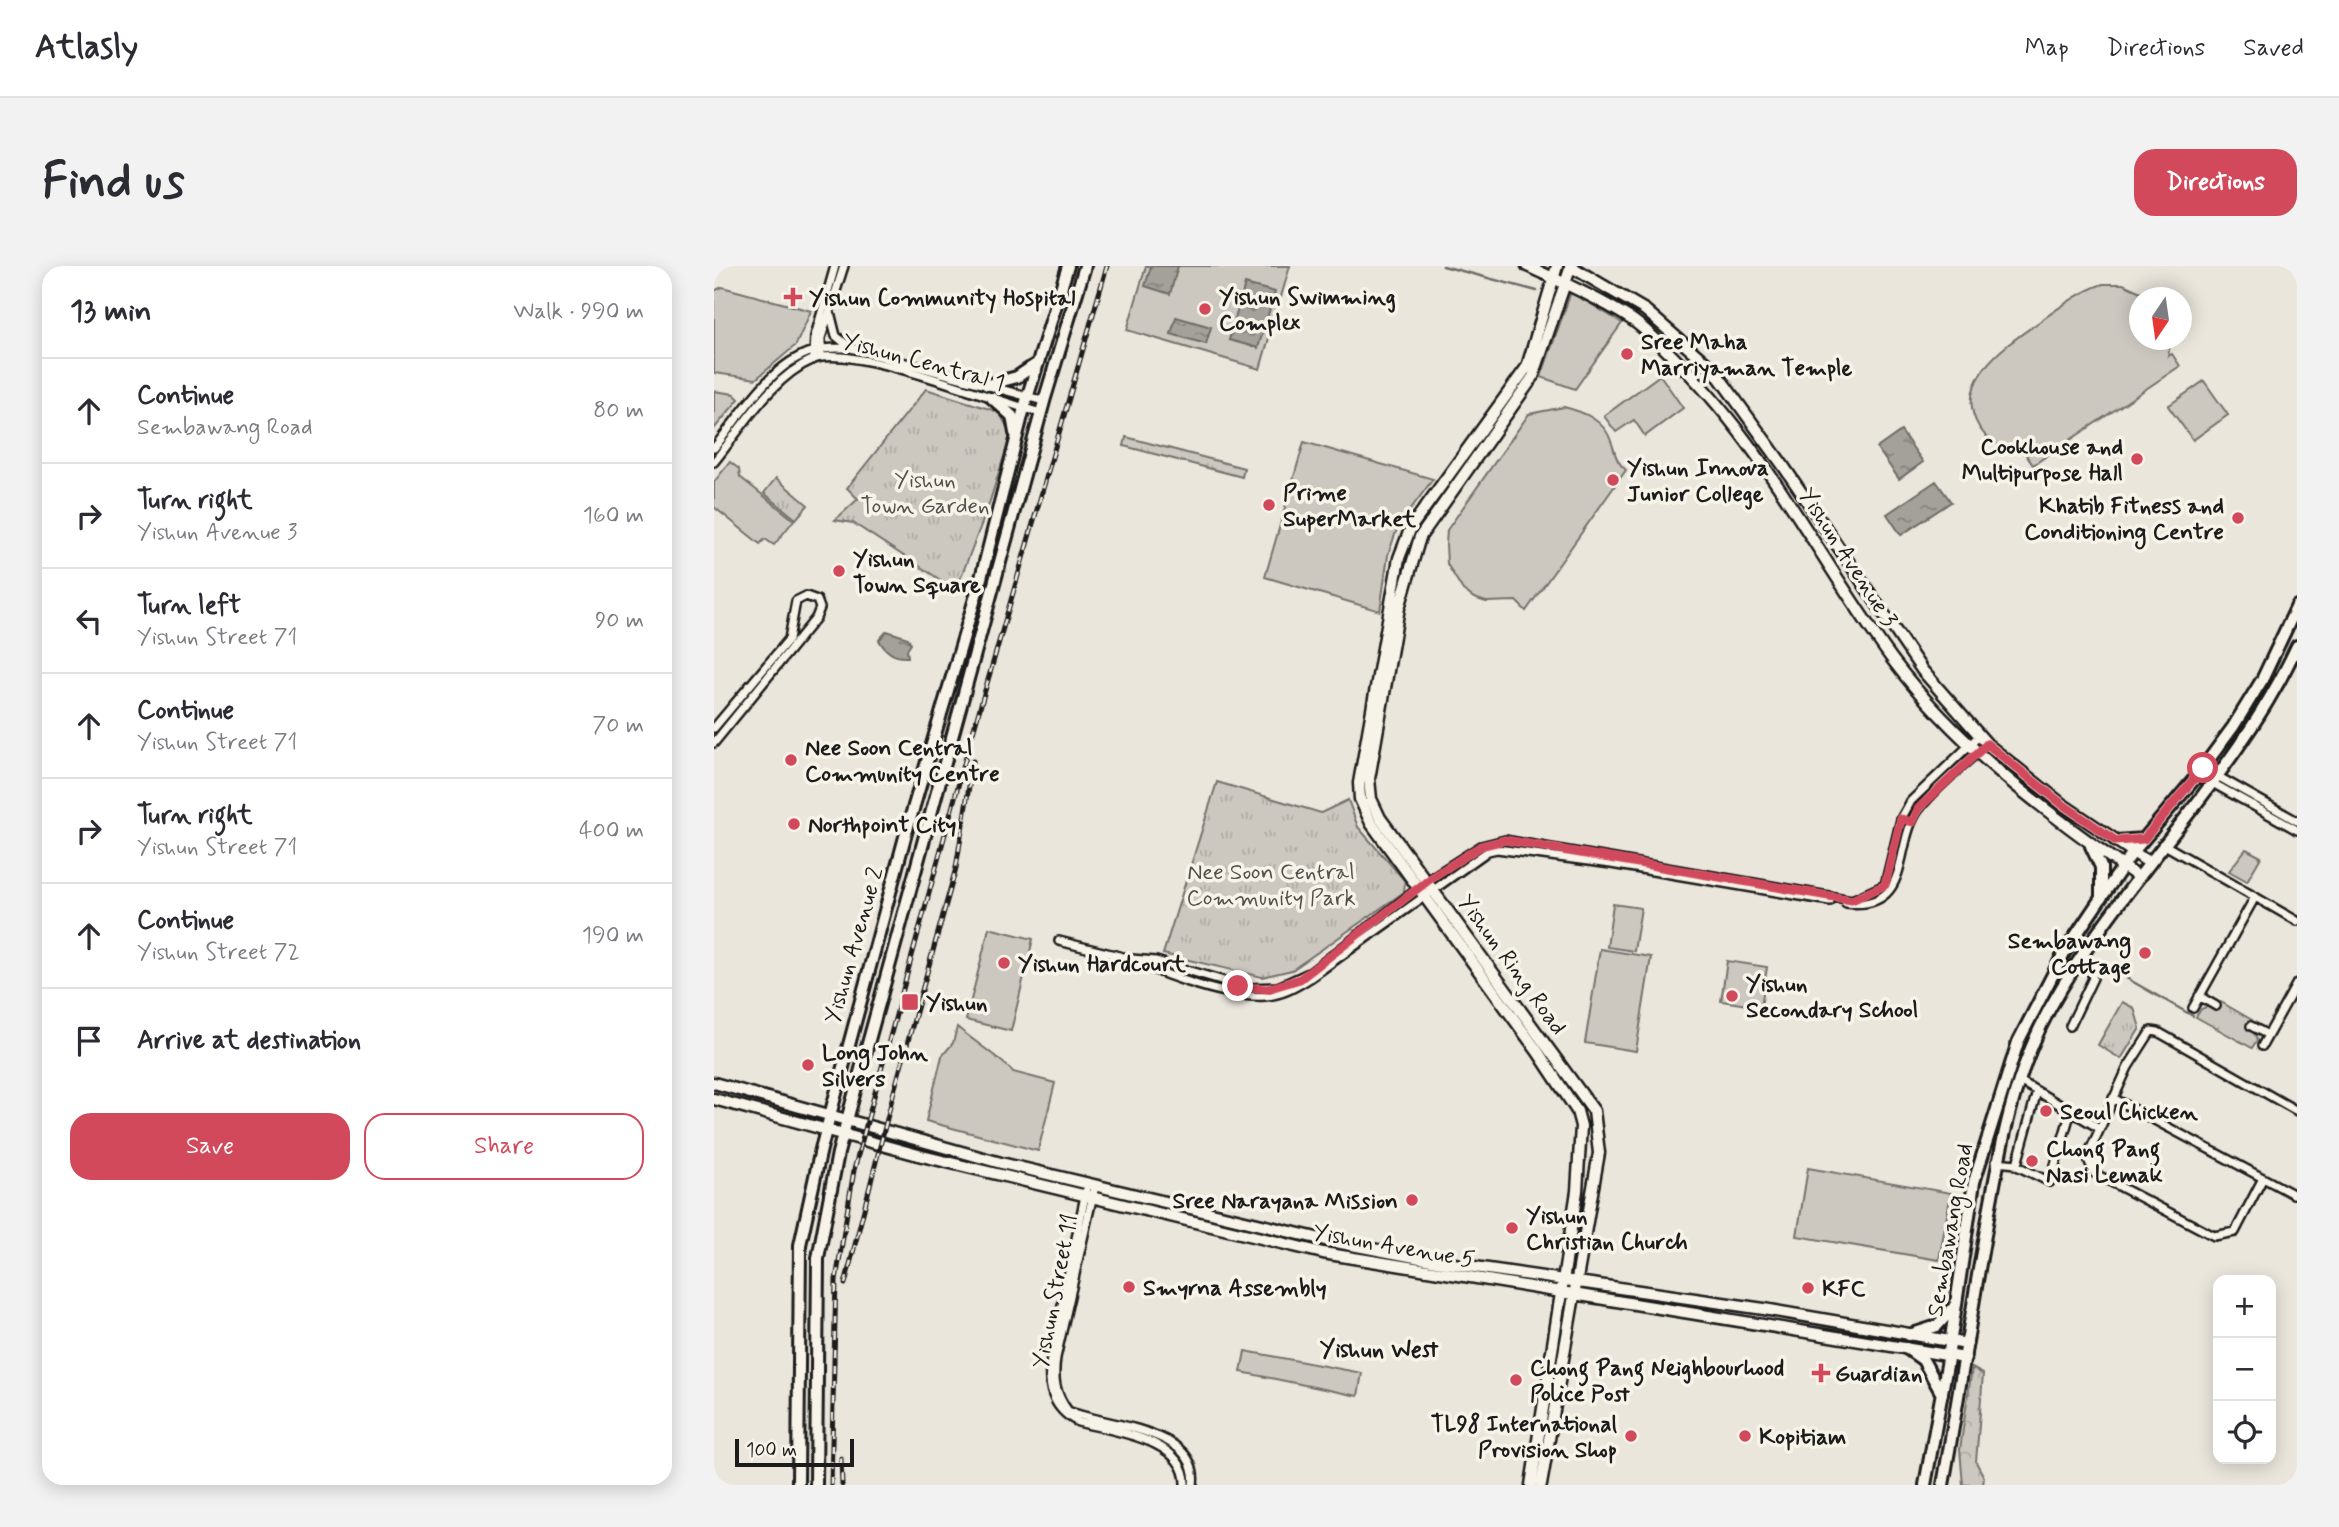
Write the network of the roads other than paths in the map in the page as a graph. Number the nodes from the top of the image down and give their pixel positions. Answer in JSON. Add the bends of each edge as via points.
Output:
{"nodes":[{"id":1,"x":835,"y":266,"type":"edge"},
{"id":2,"x":844,"y":266,"type":"edge"},
{"id":3,"x":1068,"y":266,"type":"edge"},
{"id":4,"x":1084,"y":266,"type":"edge"},
{"id":5,"x":1527,"y":266,"type":"edge"},
{"id":6,"x":1557,"y":266,"type":"edge"},
{"id":7,"x":1570,"y":266,"type":"edge"},
{"id":8,"x":1554,"y":277,"type":"junction"},
{"id":9,"x":1567,"y":284,"type":"junction"},
{"id":10,"x":830,"y":311,"type":"junction"},
{"id":11,"x":851,"y":348,"type":"junction"},
{"id":12,"x":817,"y":354,"type":"junction"},
{"id":13,"x":1038,"y":362,"type":"junction"},
{"id":14,"x":987,"y":385,"type":"junction"},
{"id":15,"x":1027,"y":397,"type":"junction"},
{"id":16,"x":992,"y":398,"type":"junction"},
{"id":17,"x":1042,"y":407,"type":"junction"},
{"id":18,"x":1024,"y":408,"type":"junction"},
{"id":19,"x":1015,"y":442,"type":"junction"},
{"id":20,"x":714,"y":448,"type":"edge"},
{"id":21,"x":714,"y":462,"type":"edge"},
{"id":22,"x":2297,"y":606,"type":"edge"},
{"id":23,"x":2297,"y":646,"type":"edge"},
{"id":24,"x":714,"y":728,"type":"edge"},
{"id":25,"x":1983,"y":740,"type":"junction"},
{"id":26,"x":714,"y":743,"type":"edge"},
{"id":27,"x":1973,"y":749,"type":"junction"},
{"id":28,"x":2200,"y":771,"type":"junction"},
{"id":29,"x":2215,"y":781,"type":"junction"},
{"id":30,"x":2236,"y":792,"type":"junction"},
{"id":31,"x":1901,"y":819,"type":"junction"},
{"id":32,"x":2297,"y":821,"type":"edge"},
{"id":33,"x":1913,"y":822,"type":"junction"},
{"id":34,"x":2297,"y":830,"type":"edge"},
{"id":35,"x":2144,"y":839,"type":"junction"},
{"id":36,"x":2116,"y":841,"type":"junction"},
{"id":37,"x":2163,"y":844,"type":"junction"},
{"id":38,"x":2091,"y":846,"type":"junction"},
{"id":39,"x":2133,"y":852,"type":"junction"},
{"id":40,"x":2148,"y":862,"type":"junction"},
{"id":41,"x":2124,"y":867,"type":"junction"},
{"id":42,"x":2137,"y":876,"type":"junction"},
{"id":43,"x":1431,"y":884,"type":"junction"},
{"id":44,"x":1422,"y":891,"type":"junction"},
{"id":45,"x":2255,"y":897,"type":"junction"},
{"id":46,"x":2101,"y":898,"type":"junction"},
{"id":47,"x":2297,"y":921,"type":"edge"},
{"id":48,"x":1059,"y":940,"type":"dead end"},
{"id":49,"x":2078,"y":961,"type":"junction"},
{"id":50,"x":2297,"y":983,"type":"edge"},
{"id":51,"x":2199,"y":996,"type":"junction"},
{"id":52,"x":2216,"y":1006,"type":"dead end"},
{"id":53,"x":2193,"y":1008,"type":"dead end"},
{"id":54,"x":2070,"y":1026,"type":"dead end"},
{"id":55,"x":2251,"y":1026,"type":"dead end"},
{"id":56,"x":2268,"y":1035,"type":"junction"},
{"id":57,"x":2262,"y":1046,"type":"dead end"},
{"id":58,"x":2017,"y":1079,"type":"junction"},
{"id":59,"x":714,"y":1083,"type":"edge"},
{"id":60,"x":2037,"y":1091,"type":"junction"},
{"id":61,"x":2113,"y":1098,"type":"junction"},
{"id":62,"x":714,"y":1099,"type":"edge"},
{"id":63,"x":2071,"y":1111,"type":"junction"},
{"id":64,"x":2297,"y":1111,"type":"edge"},
{"id":65,"x":829,"y":1115,"type":"junction"},
{"id":66,"x":846,"y":1120,"type":"junction"},
{"id":67,"x":2099,"y":1128,"type":"junction"},
{"id":68,"x":825,"y":1130,"type":"junction"},
{"id":69,"x":843,"y":1135,"type":"junction"},
{"id":70,"x":1996,"y":1162,"type":"junction"},
{"id":71,"x":2015,"y":1165,"type":"junction"},
{"id":72,"x":2263,"y":1178,"type":"junction"},
{"id":73,"x":1092,"y":1185,"type":"junction"},
{"id":74,"x":2293,"y":1194,"type":"dead end"},
{"id":75,"x":1088,"y":1197,"type":"junction"},
{"id":76,"x":818,"y":1258,"type":"junction"},
{"id":77,"x":1563,"y":1279,"type":"junction"},
{"id":78,"x":1577,"y":1281,"type":"junction"},
{"id":79,"x":799,"y":1283,"type":"junction"},
{"id":80,"x":1561,"y":1292,"type":"junction"},
{"id":81,"x":1574,"y":1294,"type":"junction"},
{"id":82,"x":1955,"y":1306,"type":"junction"},
{"id":83,"x":1909,"y":1335,"type":"junction"},
{"id":84,"x":1950,"y":1341,"type":"junction"},
{"id":85,"x":1967,"y":1344,"type":"junction"},
{"id":86,"x":1906,"y":1348,"type":"junction"},
{"id":87,"x":1948,"y":1355,"type":"junction"},
{"id":88,"x":1965,"y":1358,"type":"junction"},
{"id":89,"x":1941,"y":1394,"type":"junction"},
{"id":90,"x":798,"y":1485,"type":"edge"},
{"id":91,"x":816,"y":1485,"type":"edge"},
{"id":92,"x":1185,"y":1485,"type":"edge"},
{"id":93,"x":1193,"y":1485,"type":"edge"},
{"id":94,"x":1531,"y":1485,"type":"edge"},
{"id":95,"x":1541,"y":1485,"type":"edge"},
{"id":96,"x":1925,"y":1485,"type":"edge"},
{"id":97,"x":1944,"y":1485,"type":"edge"}],
"edges":[{"from":1,"to":12,"type":"street"},
{"from":2,"to":10,"type":"street"},
{"from":3,"to":13,"type":"main road","name":"Yishun Avenue 2"},
{"from":4,"to":17,"type":"main road","name":"Yishun Avenue 2"},
{"from":5,"to":8,"type":"main road","name":"Yishun Avenue 3"},
{"from":6,"to":8,"type":"main road","name":"Yishun Ring Road"},
{"from":7,"to":9,"type":"main road","name":"Yishun Ring Road"},
{"from":7,"to":25,"type":"main road","name":"Yishun Avenue 3","via":[[1645,310],[1714,370],[1922,670]]},
{"from":8,"to":9,"type":"main road","name":"Yishun Avenue 3"},
{"from":8,"to":44,"type":"main road","name":"Yishun Ring Road","via":[[1527,367],[1411,527],[1399,558],[1359,790],[1371,823]]},
{"from":9,"to":27,"type":"main road","name":"Yishun Avenue 3","via":[[1632,320],[1707,391],[1778,484],[1893,659]]},
{"from":9,"to":43,"type":"main road","name":"Yishun Ring Road","via":[[1532,377],[1424,530],[1407,572],[1369,786],[1380,818]]},
{"from":10,"to":11,"type":"street","via":[[836,336]]},
{"from":10,"to":12,"type":"street"},
{"from":11,"to":12,"type":"street","name":"Yishun Central 1"},
{"from":11,"to":14,"type":"street","name":"Yishun Central 1"},
{"from":12,"to":16,"type":"street","name":"Yishun Central 1","via":[[872,363]]},
{"from":12,"to":20,"type":"street","name":"Yishun Central 1","via":[[777,373]]},
{"from":12,"to":21,"type":"street","name":"Yishun Central 1","via":[[782,381]]},
{"from":13,"to":14,"type":"main road","via":[[1017,377]]},
{"from":13,"to":15,"type":"main road","name":"Yishun Avenue 2"},
{"from":14,"to":15,"type":"street","name":"Yishun Central 1"},
{"from":15,"to":17,"type":"street","name":"Yishun Central 1"},
{"from":15,"to":18,"type":"main road","name":"Yishun Avenue 2"},
{"from":16,"to":18,"type":"street","name":"Yishun Central 1"},
{"from":16,"to":19,"type":"main road","via":[[1013,419]]},
{"from":17,"to":18,"type":"street","name":"Yishun Central 1"},
{"from":17,"to":66,"type":"main road","name":"Yishun Avenue 2"},
{"from":18,"to":19,"type":"main road","name":"Yishun Avenue 2"},
{"from":19,"to":65,"type":"main road","name":"Yishun Avenue 2"},
{"from":22,"to":28,"type":"main road","name":"Sembawang Road","via":[[2262,680]]},
{"from":23,"to":29,"type":"main road","name":"Sembawang Road","via":[[2274,694]]},
{"from":24,"to":26,"type":"street","via":[[789,639],[796,601],[806,596],[817,600],[816,618]]},
{"from":25,"to":27,"type":"street"},
{"from":25,"to":36,"type":"main road","name":"Yishun Avenue 3"},
{"from":27,"to":31,"type":"street","via":[[1911,801]]},
{"from":27,"to":33,"type":"street","via":[[1918,809]]},
{"from":27,"to":38,"type":"main road","name":"Yishun Avenue 3"},
{"from":28,"to":29,"type":"street"},
{"from":28,"to":35,"type":"main road","name":"Sembawang Road"},
{"from":29,"to":30,"type":"street"},
{"from":29,"to":37,"type":"main road","name":"Sembawang Road"},
{"from":30,"to":32,"type":"street"},
{"from":30,"to":34,"type":"street"},
{"from":31,"to":33,"type":"street"},
{"from":31,"to":43,"type":"street","via":[[1885,885],[1852,900],[1505,840],[1481,846]]},
{"from":33,"to":43,"type":"street","via":[[1891,889],[1858,905],[1505,848],[1488,851]]},
{"from":35,"to":36,"type":"main road"},
{"from":35,"to":39,"type":"main road","name":"Sembawang Road"},
{"from":36,"to":39,"type":"main road","name":"Yishun Avenue 3"},
{"from":37,"to":40,"type":"main road","name":"Sembawang Road"},
{"from":37,"to":45,"type":"street"},
{"from":38,"to":41,"type":"main road","name":"Yishun Avenue 3"},
{"from":38,"to":46,"type":"main road","via":[[2101,867]]},
{"from":39,"to":40,"type":"main road","name":"Yishun Avenue 3"},
{"from":39,"to":41,"type":"main road","name":"Sembawang Road"},
{"from":40,"to":42,"type":"main road","name":"Sembawang Road"},
{"from":41,"to":42,"type":"main road","name":"Yishun Avenue 3"},
{"from":41,"to":46,"type":"main road","name":"Sembawang Road"},
{"from":42,"to":49,"type":"main road","name":"Sembawang Road"},
{"from":43,"to":44,"type":"street"},
{"from":43,"to":78,"type":"main road","name":"Yishun Ring Road","via":[[1594,1111],[1600,1153]]},
{"from":44,"to":48,"type":"street","via":[[1310,978],[1278,994],[1232,993]]},
{"from":44,"to":77,"type":"main road","name":"Yishun Ring Road","via":[[1577,1111],[1580,1165]]},
{"from":45,"to":47,"type":"street"},
{"from":45,"to":51,"type":"street"},
{"from":46,"to":82,"type":"main road","name":"Sembawang Road","via":[[2037,1001],[2008,1065],[1974,1182]]},
{"from":49,"to":54,"type":"street","via":[[2093,978]]},
{"from":49,"to":58,"type":"main road","name":"Sembawang Road"},
{"from":50,"to":56,"type":"street"},
{"from":51,"to":52,"type":"street"},
{"from":51,"to":53,"type":"street"},
{"from":55,"to":56,"type":"street"},
{"from":56,"to":57,"type":"street"},
{"from":58,"to":60,"type":"street"},
{"from":58,"to":70,"type":"main road","name":"Sembawang Road"},
{"from":59,"to":65,"type":"main road","name":"Yishun Avenue 5"},
{"from":60,"to":63,"type":"street"},
{"from":60,"to":71,"type":"street"},
{"from":61,"to":64,"type":"street","via":[[2145,1036],[2155,1030]]},
{"from":61,"to":67,"type":"street"},
{"from":61,"to":72,"type":"street"},
{"from":62,"to":68,"type":"main road","name":"Yishun Avenue 5"},
{"from":63,"to":67,"type":"street"},
{"from":63,"to":71,"type":"street","via":[[2050,1182]]},
{"from":65,"to":66,"type":"main road","name":"Yishun Avenue 5"},
{"from":65,"to":68,"type":"main road","name":"Yishun Avenue 2"},
{"from":66,"to":69,"type":"main road","name":"Yishun Avenue 2"},
{"from":66,"to":73,"type":"main road","name":"Yishun Avenue 5"},
{"from":67,"to":72,"type":"street","via":[[2087,1157],[2094,1173],[2206,1234],[2235,1232]]},
{"from":68,"to":69,"type":"main road","name":"Yishun Avenue 5"},
{"from":68,"to":79,"type":"main road","name":"Yishun Avenue 2","via":[[800,1245]]},
{"from":69,"to":75,"type":"main road","name":"Yishun Avenue 5"},
{"from":69,"to":76,"type":"main road","name":"Yishun Avenue 2"},
{"from":70,"to":71,"type":"street"},
{"from":70,"to":85,"type":"main road","name":"Sembawang Road"},
{"from":72,"to":74,"type":"street"},
{"from":73,"to":75,"type":"street","name":"Yishun Street 11"},
{"from":73,"to":77,"type":"main road","name":"Yishun Avenue 5","via":[[1325,1240]]},
{"from":75,"to":80,"type":"main road","name":"Yishun Avenue 5","via":[[1323,1253]]},
{"from":75,"to":92,"type":"street","name":"Yishun Street 11","via":[[1051,1357],[1051,1393],[1065,1415],[1078,1422],[1163,1445],[1180,1461]]},
{"from":75,"to":93,"type":"street","name":"Yishun Street 11","via":[[1053,1375],[1057,1393],[1068,1411],[1161,1436],[1177,1446],[1192,1466]]},
{"from":76,"to":79,"type":"main road","via":[[813,1275]]},
{"from":76,"to":91,"type":"main road","name":"Yishun Avenue 2"},
{"from":77,"to":78,"type":"main road","name":"Yishun Avenue 5"},
{"from":77,"to":80,"type":"main road","name":"Yishun Ring Road"},
{"from":78,"to":81,"type":"main road","name":"Yishun Ring Road"},
{"from":78,"to":83,"type":"main road","name":"Yishun Avenue 5"},
{"from":79,"to":90,"type":"main road","name":"Yishun Avenue 2"},
{"from":80,"to":81,"type":"main road","name":"Yishun Avenue 5"},
{"from":80,"to":94,"type":"main road","name":"Yishun Ring Road"},
{"from":81,"to":86,"type":"main road","name":"Yishun Avenue 5"},
{"from":81,"to":95,"type":"main road","name":"Yishun Ring Road"},
{"from":82,"to":83,"type":"main road","via":[[1937,1326]]},
{"from":82,"to":84,"type":"main road","name":"Sembawang Road"},
{"from":83,"to":84,"type":"main road","name":"Yishun Avenue 5"},
{"from":84,"to":85,"type":"main road","name":"Yishun Avenue 5"},
{"from":84,"to":87,"type":"main road","name":"Sembawang Road"},
{"from":85,"to":88,"type":"main road","name":"Sembawang Road"},
{"from":86,"to":87,"type":"main road","name":"Yishun Avenue 5"},
{"from":86,"to":89,"type":"main road","via":[[1923,1360]]},
{"from":87,"to":88,"type":"main road","name":"Yishun Avenue 5"},
{"from":87,"to":89,"type":"main road","name":"Sembawang Road"},
{"from":88,"to":97,"type":"main road","name":"Sembawang Road"},
{"from":89,"to":96,"type":"main road","name":"Sembawang Road"}]}
